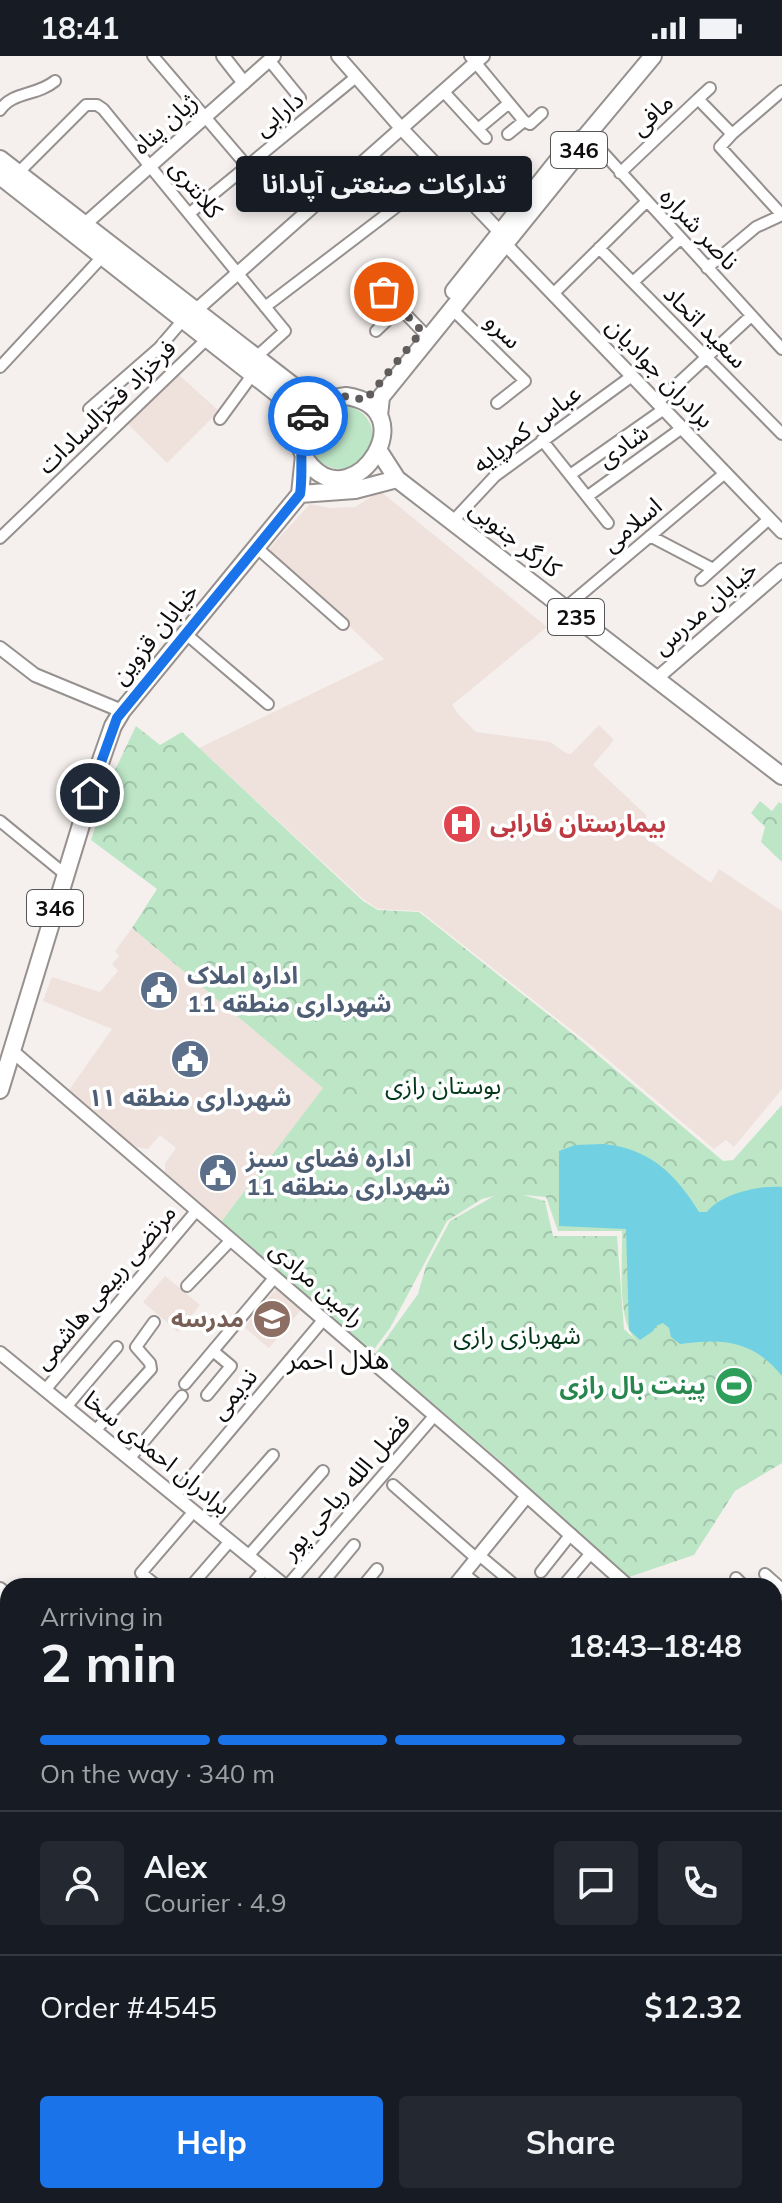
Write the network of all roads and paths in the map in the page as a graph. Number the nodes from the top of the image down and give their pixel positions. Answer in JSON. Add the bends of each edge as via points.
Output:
{"nodes":[{"id":1,"x":153,"y":56,"type":"edge"},
{"id":2,"x":223,"y":56,"type":"edge"},
{"id":3,"x":338,"y":56,"type":"edge"},
{"id":4,"x":653,"y":56,"type":"edge"},
{"id":5,"x":272,"y":58,"type":"edge"},
{"id":6,"x":476,"y":58,"type":"edge"},
{"id":7,"x":356,"y":77,"type":"junction"},
{"id":8,"x":55,"y":81,"type":"dead end"},
{"id":9,"x":244,"y":83,"type":"junction"},
{"id":10,"x":710,"y":88,"type":"dead end"},
{"id":11,"x":443,"y":91,"type":"junction"},
{"id":12,"x":782,"y":91,"type":"edge"},
{"id":13,"x":300,"y":98,"type":"dead end"},
{"id":14,"x":698,"y":99,"type":"junction"},
{"id":15,"x":509,"y":103,"type":"junction"},
{"id":16,"x":0,"y":110,"type":"edge"},
{"id":17,"x":542,"y":113,"type":"dead end"},
{"id":18,"x":206,"y":117,"type":"junction"},
{"id":19,"x":524,"y":121,"type":"junction"},
{"id":20,"x":401,"y":128,"type":"junction"},
{"id":21,"x":478,"y":129,"type":"junction"},
{"id":22,"x":508,"y":134,"type":"dead end"},
{"id":23,"x":732,"y":134,"type":"junction"},
{"id":24,"x":587,"y":135,"type":"junction"},
{"id":25,"x":486,"y":138,"type":"dead end"},
{"id":26,"x":0,"y":159,"type":"edge"},
{"id":27,"x":152,"y":165,"type":"junction"},
{"id":28,"x":247,"y":166,"type":"junction"},
{"id":29,"x":442,"y":172,"type":"junction"},
{"id":30,"x":18,"y":173,"type":"junction"},
{"id":31,"x":620,"y":173,"type":"junction"},
{"id":32,"x":0,"y":176,"type":"edge"},
{"id":33,"x":296,"y":183,"type":"dead end"},
{"id":34,"x":646,"y":202,"type":"junction"},
{"id":35,"x":315,"y":204,"type":"junction"},
{"id":36,"x":190,"y":213,"type":"junction"},
{"id":37,"x":782,"y":215,"type":"edge"},
{"id":38,"x":85,"y":224,"type":"junction"},
{"id":39,"x":502,"y":238,"type":"junction"},
{"id":40,"x":680,"y":239,"type":"junction"},
{"id":41,"x":599,"y":248,"type":"junction"},
{"id":42,"x":102,"y":257,"type":"junction"},
{"id":43,"x":707,"y":268,"type":"junction"},
{"id":44,"x":237,"y":272,"type":"junction"},
{"id":45,"x":368,"y":275,"type":"dead end"},
{"id":46,"x":633,"y":282,"type":"junction"},
{"id":47,"x":553,"y":294,"type":"junction"},
{"id":48,"x":265,"y":307,"type":"junction"},
{"id":49,"x":400,"y":308,"type":"junction"},
{"id":50,"x":453,"y":310,"type":"junction"},
{"id":51,"x":189,"y":315,"type":"junction"},
{"id":52,"x":751,"y":316,"type":"junction"},
{"id":53,"x":376,"y":331,"type":"dead end"},
{"id":54,"x":422,"y":331,"type":"junction"},
{"id":55,"x":207,"y":339,"type":"junction"},
{"id":56,"x":782,"y":349,"type":"edge"},
{"id":57,"x":706,"y":357,"type":"junction"},
{"id":58,"x":254,"y":366,"type":"junction"},
{"id":59,"x":0,"y":367,"type":"edge"},
{"id":60,"x":632,"y":376,"type":"junction"},
{"id":61,"x":365,"y":401,"type":"junction"},
{"id":62,"x":497,"y":403,"type":"dead end"},
{"id":63,"x":660,"y":406,"type":"junction"},
{"id":64,"x":89,"y":409,"type":"dead end"},
{"id":65,"x":313,"y":411,"type":"junction"},
{"id":66,"x":379,"y":416,"type":"junction"},
{"id":67,"x":220,"y":419,"type":"dead end"},
{"id":68,"x":682,"y":428,"type":"junction"},
{"id":69,"x":782,"y":434,"type":"edge"},
{"id":70,"x":542,"y":440,"type":"junction"},
{"id":71,"x":379,"y":451,"type":"junction"},
{"id":72,"x":304,"y":455,"type":"junction"},
{"id":73,"x":725,"y":473,"type":"junction"},
{"id":74,"x":570,"y":475,"type":"junction"},
{"id":75,"x":397,"y":479,"type":"junction"},
{"id":76,"x":300,"y":494,"type":"junction"},
{"id":77,"x":588,"y":496,"type":"junction"},
{"id":78,"x":769,"y":519,"type":"junction"},
{"id":79,"x":453,"y":521,"type":"junction"},
{"id":80,"x":608,"y":523,"type":"dead end"},
{"id":81,"x":782,"y":532,"type":"edge"},
{"id":82,"x":650,"y":536,"type":"junction"},
{"id":83,"x":0,"y":538,"type":"edge"},
{"id":84,"x":256,"y":547,"type":"junction"},
{"id":85,"x":713,"y":569,"type":"junction"},
{"id":86,"x":782,"y":570,"type":"edge"},
{"id":87,"x":701,"y":580,"type":"dead end"},
{"id":88,"x":565,"y":608,"type":"junction"},
{"id":89,"x":343,"y":624,"type":"dead end"},
{"id":90,"x":186,"y":634,"type":"junction"},
{"id":91,"x":0,"y":648,"type":"edge"},
{"id":92,"x":656,"y":679,"type":"junction"},
{"id":93,"x":268,"y":704,"type":"dead end"},
{"id":94,"x":122,"y":711,"type":"junction"},
{"id":95,"x":782,"y":776,"type":"edge"},
{"id":96,"x":0,"y":821,"type":"edge"},
{"id":97,"x":66,"y":875,"type":"junction"},
{"id":98,"x":11,"y":1050,"type":"junction"},
{"id":99,"x":0,"y":1090,"type":"edge"},
{"id":100,"x":197,"y":1210,"type":"junction"},
{"id":101,"x":231,"y":1240,"type":"junction"},
{"id":102,"x":275,"y":1277,"type":"junction"},
{"id":103,"x":187,"y":1286,"type":"dead end"},
{"id":104,"x":324,"y":1319,"type":"junction"},
{"id":105,"x":154,"y":1322,"type":"dead end"},
{"id":106,"x":117,"y":1347,"type":"dead end"},
{"id":107,"x":213,"y":1351,"type":"junction"},
{"id":108,"x":0,"y":1353,"type":"edge"},
{"id":109,"x":185,"y":1384,"type":"dead end"},
{"id":110,"x":45,"y":1390,"type":"junction"},
{"id":111,"x":207,"y":1395,"type":"dead end"},
{"id":112,"x":182,"y":1396,"type":"dead end"},
{"id":113,"x":66,"y":1407,"type":"junction"},
{"id":114,"x":435,"y":1415,"type":"junction"},
{"id":115,"x":95,"y":1431,"type":"junction"},
{"id":116,"x":273,"y":1455,"type":"dead end"},
{"id":117,"x":129,"y":1459,"type":"junction"},
{"id":118,"x":323,"y":1471,"type":"dead end"},
{"id":119,"x":393,"y":1485,"type":"dead end"},
{"id":120,"x":175,"y":1496,"type":"junction"},
{"id":121,"x":527,"y":1496,"type":"junction"},
{"id":122,"x":189,"y":1517,"type":"dead end"},
{"id":123,"x":211,"y":1525,"type":"junction"},
{"id":124,"x":571,"y":1534,"type":"junction"},
{"id":125,"x":230,"y":1541,"type":"junction"},
{"id":126,"x":354,"y":1545,"type":"dead end"},
{"id":127,"x":591,"y":1553,"type":"junction"},
{"id":128,"x":248,"y":1556,"type":"junction"},
{"id":129,"x":478,"y":1556,"type":"junction"},
{"id":130,"x":265,"y":1569,"type":"junction"},
{"id":131,"x":377,"y":1569,"type":"dead end"},
{"id":132,"x":541,"y":1572,"type":"dead end"},
{"id":133,"x":464,"y":1574,"type":"junction"},
{"id":134,"x":765,"y":1574,"type":"dead end"},
{"id":135,"x":147,"y":1578,"type":"edge"},
{"id":136,"x":198,"y":1578,"type":"edge"},
{"id":137,"x":258,"y":1578,"type":"edge"},
{"id":138,"x":276,"y":1578,"type":"edge"},
{"id":139,"x":293,"y":1578,"type":"edge"},
{"id":140,"x":327,"y":1578,"type":"edge"},
{"id":141,"x":370,"y":1578,"type":"edge"},
{"id":142,"x":461,"y":1578,"type":"edge"},
{"id":143,"x":469,"y":1578,"type":"edge"},
{"id":144,"x":506,"y":1578,"type":"edge"},
{"id":145,"x":570,"y":1578,"type":"edge"},
{"id":146,"x":616,"y":1578,"type":"edge"},
{"id":147,"x":770,"y":1578,"type":"edge"}],
"edges":[{"from":1,"to":18,"type":"street"},
{"from":2,"to":9,"type":"street"},
{"from":3,"to":7,"type":"street","name":"برادران جوادیان"},
{"from":4,"to":24,"type":"main road","number":"346"},
{"from":5,"to":9,"type":"street","name":"ژیان پناه"},
{"from":5,"to":13,"type":"street"},
{"from":6,"to":11,"type":"street"},
{"from":6,"to":15,"type":"street"},
{"from":7,"to":20,"type":"street","name":"برادران جوادیان"},
{"from":7,"to":28,"type":"street","name":"دارابی"},
{"from":8,"to":16,"type":"street","via":[[44,90],[7,100]]},
{"from":9,"to":18,"type":"street","name":"ژیان پناه"},
{"from":10,"to":14,"type":"street"},
{"from":11,"to":20,"type":"street"},
{"from":11,"to":21,"type":"street"},
{"from":12,"to":23,"type":"street"},
{"from":14,"to":23,"type":"street","name":"مافی"},
{"from":14,"to":31,"type":"street","name":"مافی"},
{"from":15,"to":19,"type":"street"},
{"from":15,"to":21,"type":"street"},
{"from":17,"to":19,"type":"street","via":[[530,124]]},
{"from":18,"to":27,"type":"street","name":"ژیان پناه"},
{"from":18,"to":28,"type":"street"},
{"from":19,"to":22,"type":"street"},
{"from":20,"to":29,"type":"street","name":"برادران جوادیان"},
{"from":20,"to":35,"type":"street"},
{"from":21,"to":25,"type":"street"},
{"from":23,"to":37,"type":"street","via":[[720,147]]},
{"from":24,"to":31,"type":"street","name":"ناصر شراره"},
{"from":24,"to":39,"type":"main road","number":"346","via":[[576,156]]},
{"from":26,"to":30,"type":"main road"},
{"from":27,"to":30,"type":"street","name":"کلانتری","via":[[103,109],[86,105]]},
{"from":27,"to":36,"type":"street","name":"کلانتری"},
{"from":27,"to":38,"type":"street","name":"ژیان پناه"},
{"from":28,"to":36,"type":"street","name":"دارابی"},
{"from":29,"to":39,"type":"street","name":"برادران جوادیان"},
{"from":29,"to":48,"type":"street"},
{"from":30,"to":38,"type":"main road"},
{"from":31,"to":34,"type":"street","name":"ناصر شراره"},
{"from":32,"to":42,"type":"main road"},
{"from":33,"to":35,"type":"street"},
{"from":34,"to":40,"type":"street","name":"ناصر شراره"},
{"from":34,"to":41,"type":"street"},
{"from":35,"to":44,"type":"street"},
{"from":36,"to":44,"type":"street","name":"کلانتری"},
{"from":37,"to":43,"type":"street","via":[[756,227]]},
{"from":38,"to":51,"type":"main road"},
{"from":39,"to":47,"type":"street","name":"برادران جوادیان"},
{"from":39,"to":50,"type":"main road","number":"346"},
{"from":39,"to":54,"type":"main road","number":"346"},
{"from":40,"to":43,"type":"street","name":"ناصر شراره"},
{"from":40,"to":46,"type":"street"},
{"from":41,"to":46,"type":"street","name":"سعید اتحاد"},
{"from":41,"to":47,"type":"street"},
{"from":42,"to":51,"type":"main road"},
{"from":42,"to":59,"type":"street"},
{"from":43,"to":52,"type":"street","name":"ناصر شراره"},
{"from":44,"to":48,"type":"street","name":"کلانتری"},
{"from":44,"to":51,"type":"street"},
{"from":45,"to":49,"type":"street"},
{"from":46,"to":57,"type":"street","name":"سعید اتحاد"},
{"from":47,"to":60,"type":"street","name":"برادران جوادیان"},
{"from":48,"to":58,"type":"street","name":"کلانتری","via":[[285,331]]},
{"from":49,"to":53,"type":"street"},
{"from":49,"to":54,"type":"street"},
{"from":50,"to":62,"type":"street","name":"سرو","via":[[525,381]]},
{"from":50,"to":66,"type":"main road","number":"346","via":[[381,397]]},
{"from":51,"to":55,"type":"main road"},
{"from":51,"to":58,"type":"main road"},
{"from":51,"to":64,"type":"street"},
{"from":52,"to":56,"type":"street","name":"ناصر شراره"},
{"from":52,"to":57,"type":"street"},
{"from":54,"to":61,"type":"main road","number":"346"},
{"from":55,"to":58,"type":"main road"},
{"from":55,"to":83,"type":"street","name":"فرخزاد فخرالسادات"},
{"from":57,"to":63,"type":"street"},
{"from":57,"to":69,"type":"street","name":"سعید اتحاد"},
{"from":58,"to":65,"type":"main road"},
{"from":58,"to":67,"type":"street"},
{"from":60,"to":63,"type":"street","name":"برادران جوادیان"},
{"from":60,"to":70,"type":"street","name":"عباس کمرپایه"},
{"from":61,"to":65,"type":"main road","via":[[336,397]]},
{"from":61,"to":66,"type":"main road"},
{"from":63,"to":68,"type":"street","name":"برادران جوادیان"},
{"from":63,"to":74,"type":"street"},
{"from":65,"to":72,"type":"main road","via":[[302,430]]},
{"from":66,"to":71,"type":"main road"},
{"from":68,"to":73,"type":"street","name":"برادران جوادیان"},
{"from":68,"to":77,"type":"street","name":"شادی"},
{"from":70,"to":74,"type":"street"},
{"from":70,"to":79,"type":"street","name":"عباس کمرپایه","via":[[486,483]]},
{"from":71,"to":72,"type":"main road","via":[[362,470],[344,479],[323,476]]},
{"from":71,"to":75,"type":"main road","name":"کارگر جنوبی","number":"235"},
{"from":72,"to":76,"type":"main road"},
{"from":73,"to":78,"type":"street","name":"برادران جوادیان"},
{"from":73,"to":82,"type":"street","name":"اسلامی"},
{"from":74,"to":77,"type":"street"},
{"from":75,"to":76,"type":"main road","via":[[355,490]]},
{"from":75,"to":79,"type":"main road","name":"کارگر جنوبی","number":"235"},
{"from":76,"to":84,"type":"main road","name":"خیابان قزوین","number":"346"},
{"from":77,"to":80,"type":"street"},
{"from":78,"to":81,"type":"street","name":"برادران جوادیان"},
{"from":78,"to":85,"type":"street"},
{"from":79,"to":88,"type":"main road","name":"کارگر جنوبی","number":"235"},
{"from":82,"to":85,"type":"street"},
{"from":82,"to":88,"type":"street","name":"اسلامی"},
{"from":84,"to":89,"type":"street"},
{"from":84,"to":90,"type":"main road","name":"خیابان قزوین","number":"346"},
{"from":85,"to":87,"type":"street"},
{"from":86,"to":92,"type":"street","name":"خیابان مدرس"},
{"from":88,"to":92,"type":"main road","name":"کارگر جنوبی","number":"235"},
{"from":90,"to":93,"type":"street"},
{"from":90,"to":94,"type":"main road","name":"خیابان قزوین","number":"346"},
{"from":91,"to":94,"type":"street","via":[[35,675]]},
{"from":92,"to":95,"type":"main road","name":"کارگر جنوبی","number":"235"},
{"from":94,"to":97,"type":"main road","name":"خیابان قزوین","number":"346","via":[[105,748]]},
{"from":96,"to":97,"type":"street"},
{"from":97,"to":98,"type":"main road","name":"خیابان قزوین","number":"346"},
{"from":98,"to":99,"type":"main road","name":"خیابان قزوین","number":"346"},
{"from":98,"to":100,"type":"street","name":"رامین مرادی"},
{"from":100,"to":101,"type":"street","name":"رامین مرادی"},
{"from":100,"to":110,"type":"street","name":"مرتضی ربیعی هاشمی"},
{"from":101,"to":102,"type":"street","name":"رامین مرادی"},
{"from":101,"to":103,"type":"street"},
{"from":102,"to":104,"type":"street","name":"رامین مرادی"},
{"from":102,"to":107,"type":"street"},
{"from":104,"to":114,"type":"street","name":"رامین مرادی"},
{"from":104,"to":120,"type":"street","name":"ندیمی"},
{"from":105,"to":115,"type":"street","via":[[136,1347],[151,1369]]},
{"from":106,"to":113,"type":"street"},
{"from":107,"to":109,"type":"street"},
{"from":107,"to":111,"type":"street","via":[[231,1366]]},
{"from":108,"to":110,"type":"street","name":"برادران احمدی سخا"},
{"from":110,"to":113,"type":"street","name":"برادران احمدی سخا"},
{"from":112,"to":117,"type":"street"},
{"from":113,"to":115,"type":"street","name":"برادران احمدی سخا"},
{"from":114,"to":121,"type":"street","name":"رامین مرادی"},
{"from":114,"to":139,"type":"street","name":"فضل الله ریاحی پور"},
{"from":115,"to":117,"type":"street","name":"برادران احمدی سخا"},
{"from":116,"to":123,"type":"street"},
{"from":117,"to":120,"type":"street","name":"برادران احمدی سخا"},
{"from":118,"to":128,"type":"street"},
{"from":119,"to":129,"type":"street"},
{"from":120,"to":123,"type":"street","name":"برادران احمدی سخا"},
{"from":121,"to":124,"type":"street","name":"رامین مرادی"},
{"from":121,"to":129,"type":"street"},
{"from":122,"to":135,"type":"street","via":[[141,1573]]},
{"from":123,"to":125,"type":"street","name":"برادران احمدی سخا"},
{"from":124,"to":127,"type":"street","name":"رامین مرادی"},
{"from":124,"to":132,"type":"street"},
{"from":125,"to":128,"type":"street","name":"برادران احمدی سخا"},
{"from":125,"to":136,"type":"street"},
{"from":126,"to":140,"type":"street"},
{"from":127,"to":145,"type":"street"},
{"from":127,"to":146,"type":"street","name":"رامین مرادی"},
{"from":128,"to":130,"type":"street","name":"برادران احمدی سخا"},
{"from":129,"to":133,"type":"street"},
{"from":129,"to":144,"type":"street"},
{"from":130,"to":137,"type":"street"},
{"from":130,"to":138,"type":"street","name":"برادران احمدی سخا"},
{"from":131,"to":141,"type":"street"},
{"from":133,"to":142,"type":"street"},
{"from":133,"to":143,"type":"street"},
{"from":134,"to":147,"type":"street"}]}
